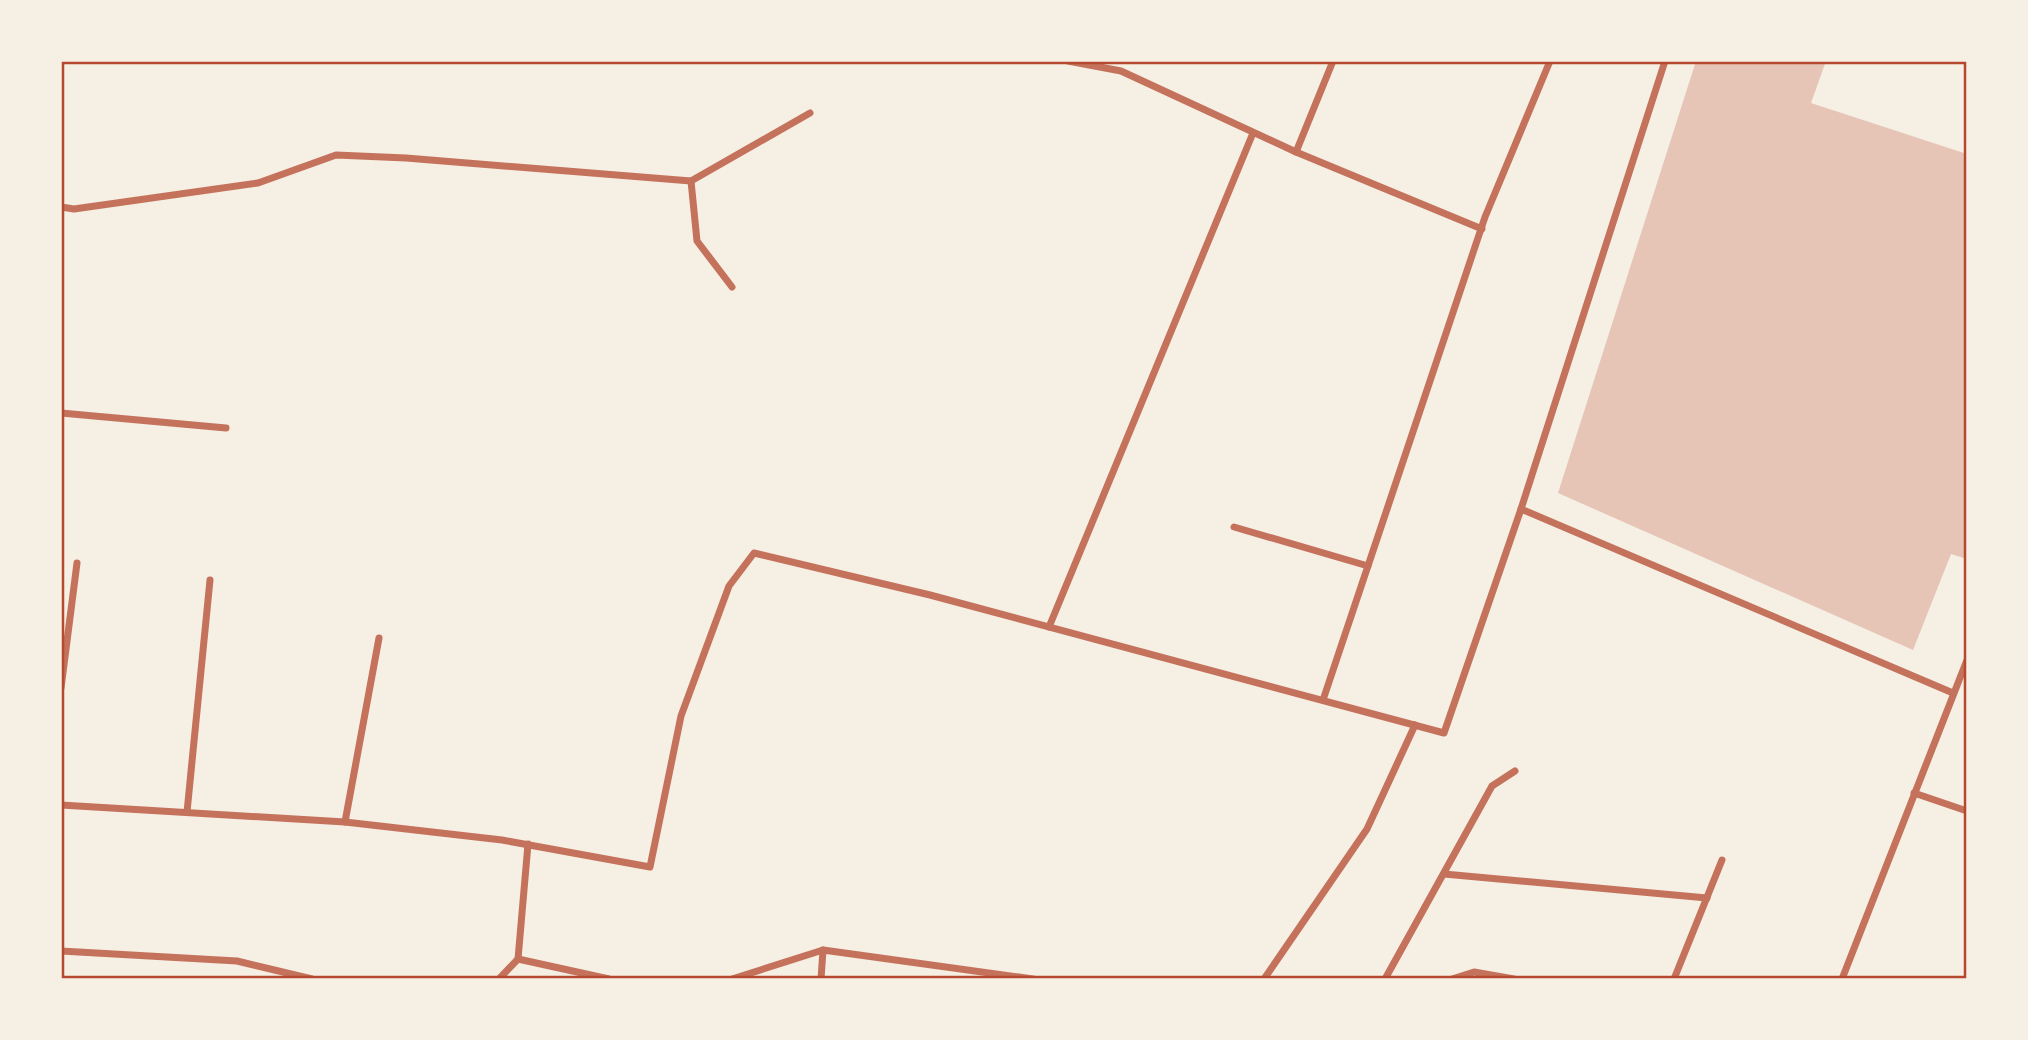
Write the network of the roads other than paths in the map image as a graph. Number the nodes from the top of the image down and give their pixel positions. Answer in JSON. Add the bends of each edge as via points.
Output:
{"nodes":[{"id":1,"x":1068,"y":61,"type":"edge"},
{"id":2,"x":1125,"y":61,"type":"edge"},
{"id":3,"x":1333,"y":61,"type":"edge"},
{"id":4,"x":1550,"y":61,"type":"edge"},
{"id":5,"x":1665,"y":61,"type":"edge"},
{"id":6,"x":1121,"y":71,"type":"junction"},
{"id":7,"x":810,"y":113,"type":"dead end"},
{"id":8,"x":1253,"y":133,"type":"junction"},
{"id":9,"x":1296,"y":152,"type":"junction"},
{"id":10,"x":691,"y":181,"type":"junction"},
{"id":11,"x":61,"y":207,"type":"edge"},
{"id":12,"x":1482,"y":229,"type":"junction"},
{"id":13,"x":732,"y":288,"type":"dead end"},
{"id":14,"x":61,"y":413,"type":"edge"},
{"id":15,"x":226,"y":428,"type":"dead end"},
{"id":16,"x":1521,"y":509,"type":"junction"},
{"id":17,"x":1234,"y":527,"type":"dead end"},
{"id":18,"x":77,"y":563,"type":"dead end"},
{"id":19,"x":1368,"y":566,"type":"junction"},
{"id":20,"x":210,"y":580,"type":"dead end"},
{"id":21,"x":1049,"y":627,"type":"junction"},
{"id":22,"x":379,"y":638,"type":"dead end"},
{"id":23,"x":1967,"y":660,"type":"edge"},
{"id":24,"x":61,"y":688,"type":"edge"},
{"id":25,"x":1954,"y":693,"type":"junction"},
{"id":26,"x":1323,"y":701,"type":"junction"},
{"id":27,"x":1415,"y":725,"type":"junction"},
{"id":28,"x":1515,"y":771,"type":"dead end"},
{"id":29,"x":1914,"y":793,"type":"junction"},
{"id":30,"x":61,"y":805,"type":"edge"},
{"id":31,"x":1967,"y":811,"type":"edge"},
{"id":32,"x":187,"y":812,"type":"junction"},
{"id":33,"x":345,"y":822,"type":"junction"},
{"id":34,"x":528,"y":844,"type":"junction"},
{"id":35,"x":1722,"y":860,"type":"dead end"},
{"id":36,"x":1444,"y":874,"type":"junction"},
{"id":37,"x":1707,"y":898,"type":"junction"},
{"id":38,"x":823,"y":950,"type":"junction"},
{"id":39,"x":61,"y":951,"type":"edge"},
{"id":40,"x":518,"y":959,"type":"junction"},
{"id":41,"x":956,"y":968,"type":"junction"},
{"id":42,"x":1474,"y":975,"type":"edge"},
{"id":43,"x":312,"y":979,"type":"edge"},
{"id":44,"x":499,"y":979,"type":"edge"},
{"id":45,"x":609,"y":979,"type":"edge"},
{"id":46,"x":732,"y":979,"type":"edge"},
{"id":47,"x":821,"y":979,"type":"edge"},
{"id":48,"x":955,"y":979,"type":"edge"},
{"id":49,"x":1033,"y":979,"type":"edge"},
{"id":50,"x":1264,"y":979,"type":"edge"},
{"id":51,"x":1385,"y":979,"type":"edge"},
{"id":52,"x":1452,"y":979,"type":"edge"},
{"id":53,"x":1514,"y":979,"type":"edge"},
{"id":54,"x":1674,"y":979,"type":"edge"},
{"id":55,"x":1843,"y":979,"type":"edge"}],
"edges":[{"from":1,"to":6,"type":"street"},
{"from":2,"to":6,"type":"street"},
{"from":3,"to":9,"type":"street"},
{"from":4,"to":12,"type":"street"},
{"from":5,"to":16,"type":"street"},
{"from":6,"to":8,"type":"street"},
{"from":7,"to":10,"type":"street"},
{"from":8,"to":9,"type":"street"},
{"from":8,"to":21,"type":"street"},
{"from":9,"to":12,"type":"street"},
{"from":10,"to":11,"type":"street","via":[[336,155],[258,183],[74,209]]},
{"from":10,"to":13,"type":"street","via":[[697,241]]},
{"from":12,"to":19,"type":"street"},
{"from":14,"to":15,"type":"street"},
{"from":16,"to":25,"type":"street"},
{"from":16,"to":27,"type":"street","via":[[1444,733]]},
{"from":17,"to":19,"type":"street"},
{"from":18,"to":24,"type":"street"},
{"from":19,"to":26,"type":"street"},
{"from":20,"to":32,"type":"street"},
{"from":21,"to":26,"type":"street"},
{"from":21,"to":34,"type":"street","via":[[754,553],[729,586],[681,716],[650,867]]},
{"from":22,"to":33,"type":"street"},
{"from":23,"to":25,"type":"street"},
{"from":25,"to":29,"type":"street"},
{"from":26,"to":27,"type":"street"},
{"from":27,"to":50,"type":"street","via":[[1367,829]]},
{"from":28,"to":36,"type":"street","via":[[1492,786]]},
{"from":29,"to":31,"type":"street"},
{"from":29,"to":55,"type":"street"},
{"from":30,"to":32,"type":"street"},
{"from":32,"to":33,"type":"street"},
{"from":33,"to":34,"type":"street"},
{"from":34,"to":40,"type":"street"},
{"from":35,"to":37,"type":"street"},
{"from":36,"to":37,"type":"street"},
{"from":36,"to":51,"type":"street"},
{"from":37,"to":54,"type":"street"},
{"from":38,"to":41,"type":"street"},
{"from":38,"to":46,"type":"street"},
{"from":38,"to":47,"type":"street"},
{"from":39,"to":43,"type":"street","via":[[237,961]]},
{"from":40,"to":44,"type":"street"},
{"from":40,"to":45,"type":"street"},
{"from":41,"to":48,"type":"street"},
{"from":41,"to":49,"type":"street"},
{"from":42,"to":52,"type":"street"},
{"from":42,"to":53,"type":"street"}]}
